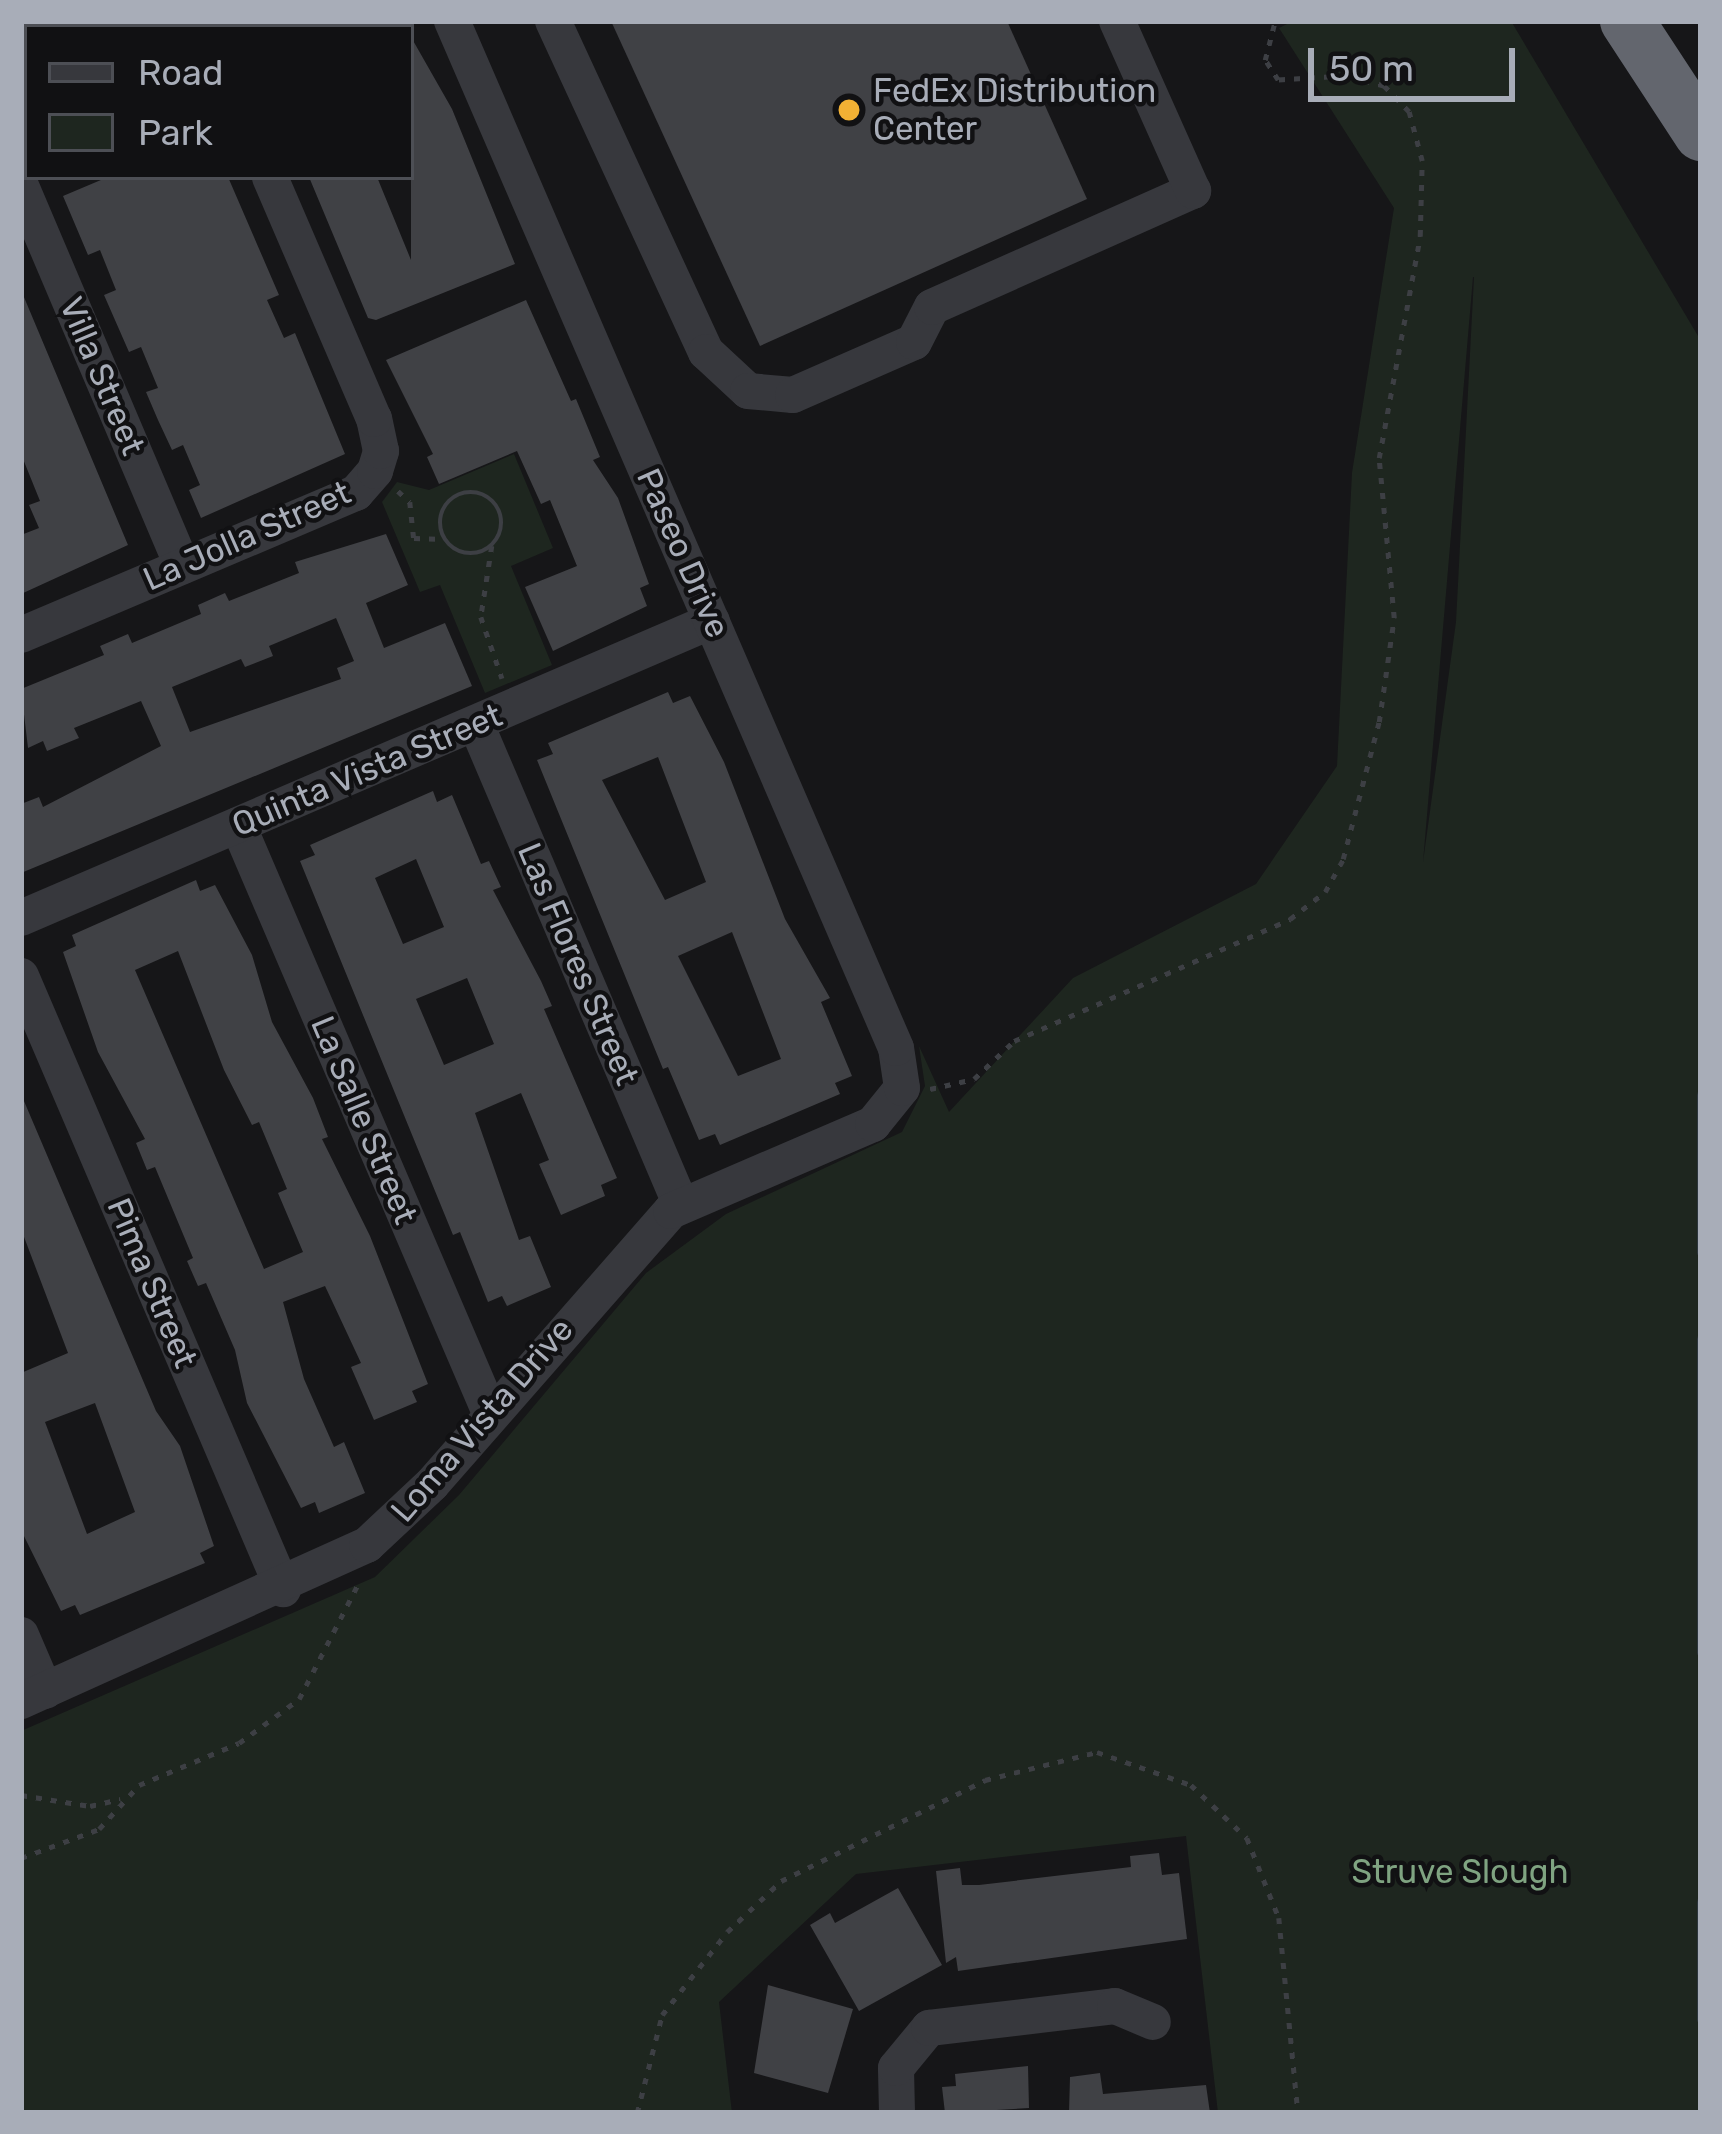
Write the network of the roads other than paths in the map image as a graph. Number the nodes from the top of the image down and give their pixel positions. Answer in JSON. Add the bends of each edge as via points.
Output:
{"nodes":[{"id":1,"x":452,"y":21,"type":"edge"},
{"id":2,"x":553,"y":21,"type":"edge"},
{"id":3,"x":1117,"y":21,"type":"edge"},
{"id":4,"x":1627,"y":21,"type":"edge"},
{"id":5,"x":1701,"y":134,"type":"edge"},
{"id":6,"x":271,"y":180,"type":"edge"},
{"id":7,"x":21,"y":186,"type":"edge"},
{"id":8,"x":182,"y":566,"type":"junction"},
{"id":9,"x":712,"y":622,"type":"junction"},
{"id":10,"x":21,"y":634,"type":"edge"},
{"id":11,"x":476,"y":724,"type":"junction"},
{"id":12,"x":238,"y":825,"type":"junction"},
{"id":13,"x":21,"y":918,"type":"edge"},
{"id":14,"x":21,"y":976,"type":"edge"},
{"id":15,"x":902,"y":1088,"type":"joint"},
{"id":16,"x":680,"y":1204,"type":"junction"},
{"id":17,"x":491,"y":1415,"type":"junction"},
{"id":18,"x":283,"y":1589,"type":"junction"},
{"id":19,"x":21,"y":1636,"type":"edge"},
{"id":20,"x":33,"y":1696,"type":"edge"},
{"id":21,"x":1153,"y":2022,"type":"dead end"},
{"id":22,"x":897,"y":2113,"type":"edge"}],
"edges":[{"from":1,"to":9,"type":"street","name":"Paseo Drive"},
{"from":2,"to":3,"type":"street","via":[[706,352],[748,391],[793,395],[914,342],[932,308],[1192,191]]},
{"from":4,"to":5,"type":"highway"},
{"from":6,"to":8,"type":"street","name":"La Jolla Street","via":[[374,419],[379,462],[356,493]]},
{"from":7,"to":8,"type":"street","name":"Villa Street"},
{"from":8,"to":10,"type":"street","name":"La Jolla Street"},
{"from":9,"to":11,"type":"street","name":"Quinta Vista Street"},
{"from":9,"to":15,"type":"street","name":"Paseo Drive","via":[[896,1048]]},
{"from":11,"to":12,"type":"street","name":"Quinta Vista Street"},
{"from":11,"to":16,"type":"street","name":"Las Flores Street"},
{"from":12,"to":13,"type":"street","name":"Quinta Vista Street"},
{"from":12,"to":17,"type":"street","name":"La Salle Street"},
{"from":14,"to":18,"type":"street","name":"Pima Street"},
{"from":15,"to":16,"type":"street","name":"Loma Vista Drive","via":[[873,1124]]},
{"from":16,"to":17,"type":"street","name":"Loma Vista Drive"},
{"from":17,"to":18,"type":"street","name":"Loma Vista Drive","via":[[385,1531]]},
{"from":18,"to":20,"type":"street","name":"Loma Vista Drive"},
{"from":19,"to":20,"type":"street"},
{"from":21,"to":22,"type":"street","via":[[1115,2006],[929,2028],[896,2068]]}]}
